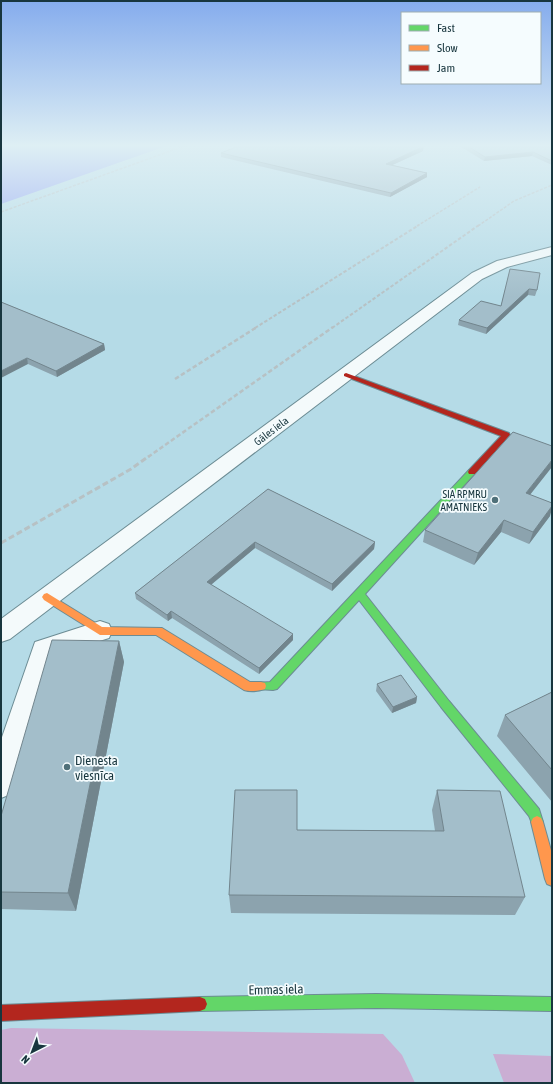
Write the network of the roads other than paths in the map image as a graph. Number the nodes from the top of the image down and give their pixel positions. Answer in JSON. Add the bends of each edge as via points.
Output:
{"nodes":[{"id":1,"x":552,"y":251,"type":"edge"},
{"id":2,"x":346,"y":375,"type":"junction"},
{"id":3,"x":358,"y":593,"type":"junction"},
{"id":4,"x":47,"y":598,"type":"junction"},
{"id":5,"x":100,"y":631,"type":"junction"},
{"id":6,"x":1,"y":632,"type":"edge"},
{"id":7,"x":1,"y":784,"type":"edge"},
{"id":8,"x":552,"y":879,"type":"edge"},
{"id":9,"x":552,"y":1004,"type":"edge"},
{"id":10,"x":1,"y":1013,"type":"edge"}],
"edges":[{"from":1,"to":2,"type":"street","name":"Gāles iela","via":[[502,264],[477,276]]},
{"from":2,"to":3,"type":"street","via":[[506,435]]},
{"from":2,"to":4,"type":"street","name":"Gāles iela"},
{"from":3,"to":5,"type":"street","via":[[273,686],[248,687],[158,630]]},
{"from":3,"to":8,"type":"street","via":[[535,813]]},
{"from":4,"to":5,"type":"street"},
{"from":4,"to":6,"type":"street","name":"Gāles iela"},
{"from":5,"to":7,"type":"street","via":[[44,649]]},
{"from":9,"to":10,"type":"street","name":"Emmas iela","via":[[407,1000],[273,1001]]}]}
